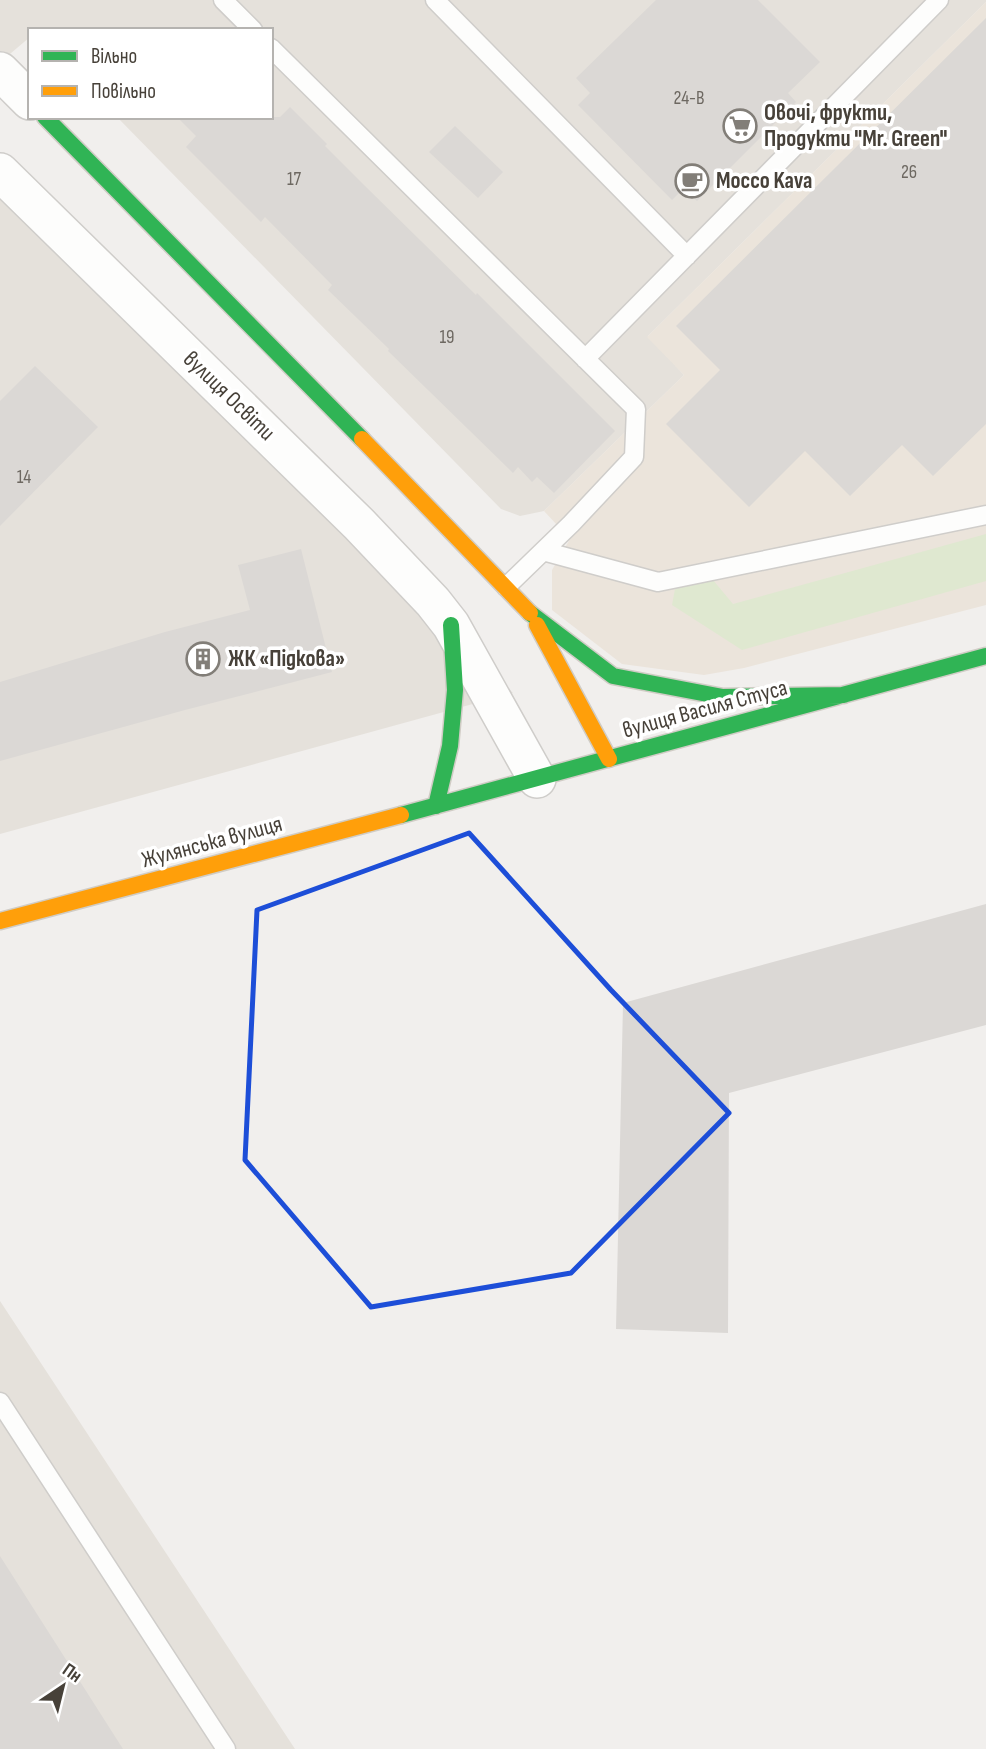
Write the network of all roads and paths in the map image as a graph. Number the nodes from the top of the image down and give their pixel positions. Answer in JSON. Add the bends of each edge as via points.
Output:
{"nodes":[{"id":1,"x":223,"y":0,"type":"edge"},
{"id":2,"x":435,"y":0,"type":"edge"},
{"id":3,"x":939,"y":0,"type":"edge"},
{"id":4,"x":251,"y":28,"type":"edge"},
{"id":5,"x":273,"y":50,"type":"edge"},
{"id":6,"x":0,"y":71,"type":"edge"},
{"id":7,"x":28,"y":99,"type":"edge"},
{"id":8,"x":48,"y":119,"type":"edge"},
{"id":9,"x":0,"y":172,"type":"edge"},
{"id":10,"x":687,"y":256,"type":"junction"},
{"id":11,"x":585,"y":359,"type":"junction"},
{"id":12,"x":986,"y":515,"type":"edge"},
{"id":13,"x":543,"y":551,"type":"junction"},
{"id":14,"x":506,"y":587,"type":"junction"},
{"id":15,"x":532,"y":615,"type":"junction"},
{"id":16,"x":451,"y":625,"type":"junction"},
{"id":17,"x":986,"y":656,"type":"edge"},
{"id":18,"x":844,"y":695,"type":"junction"},
{"id":19,"x":609,"y":759,"type":"junction"},
{"id":20,"x":537,"y":779,"type":"junction"},
{"id":21,"x":436,"y":806,"type":"junction"},
{"id":22,"x":0,"y":921,"type":"edge"},
{"id":23,"x":1,"y":1407,"type":"edge"},
{"id":24,"x":226,"y":1749,"type":"edge"}],
"edges":[{"from":1,"to":4,"type":"lane"},
{"from":2,"to":10,"type":"lane"},
{"from":3,"to":10,"type":"lane"},
{"from":5,"to":11,"type":"lane"},
{"from":6,"to":7,"type":"street"},
{"from":8,"to":14,"type":"street"},
{"from":9,"to":16,"type":"street","name":"вулиця Освіти","via":[[359,524]]},
{"from":10,"to":11,"type":"lane"},
{"from":11,"to":13,"type":"lane","via":[[636,409],[634,457]]},
{"from":12,"to":13,"type":"lane","via":[[658,582]]},
{"from":13,"to":14,"type":"lane"},
{"from":14,"to":15,"type":"street"},
{"from":15,"to":18,"type":"street","via":[[613,676],[723,696]]},
{"from":15,"to":19,"type":"street"},
{"from":16,"to":20,"type":"street","name":"вулиця Освіти"},
{"from":16,"to":21,"type":"street","via":[[454,701],[450,746]]},
{"from":17,"to":18,"type":"street","name":"вулиця Василя Стуса"},
{"from":18,"to":19,"type":"street","name":"вулиця Василя Стуса"},
{"from":19,"to":20,"type":"street","name":"вулиця Василя Стуса"},
{"from":20,"to":21,"type":"street","name":"вулиця Василя Стуса"},
{"from":21,"to":22,"type":"street","name":"Жулянська вулиця"},
{"from":23,"to":24,"type":"lane"}]}
